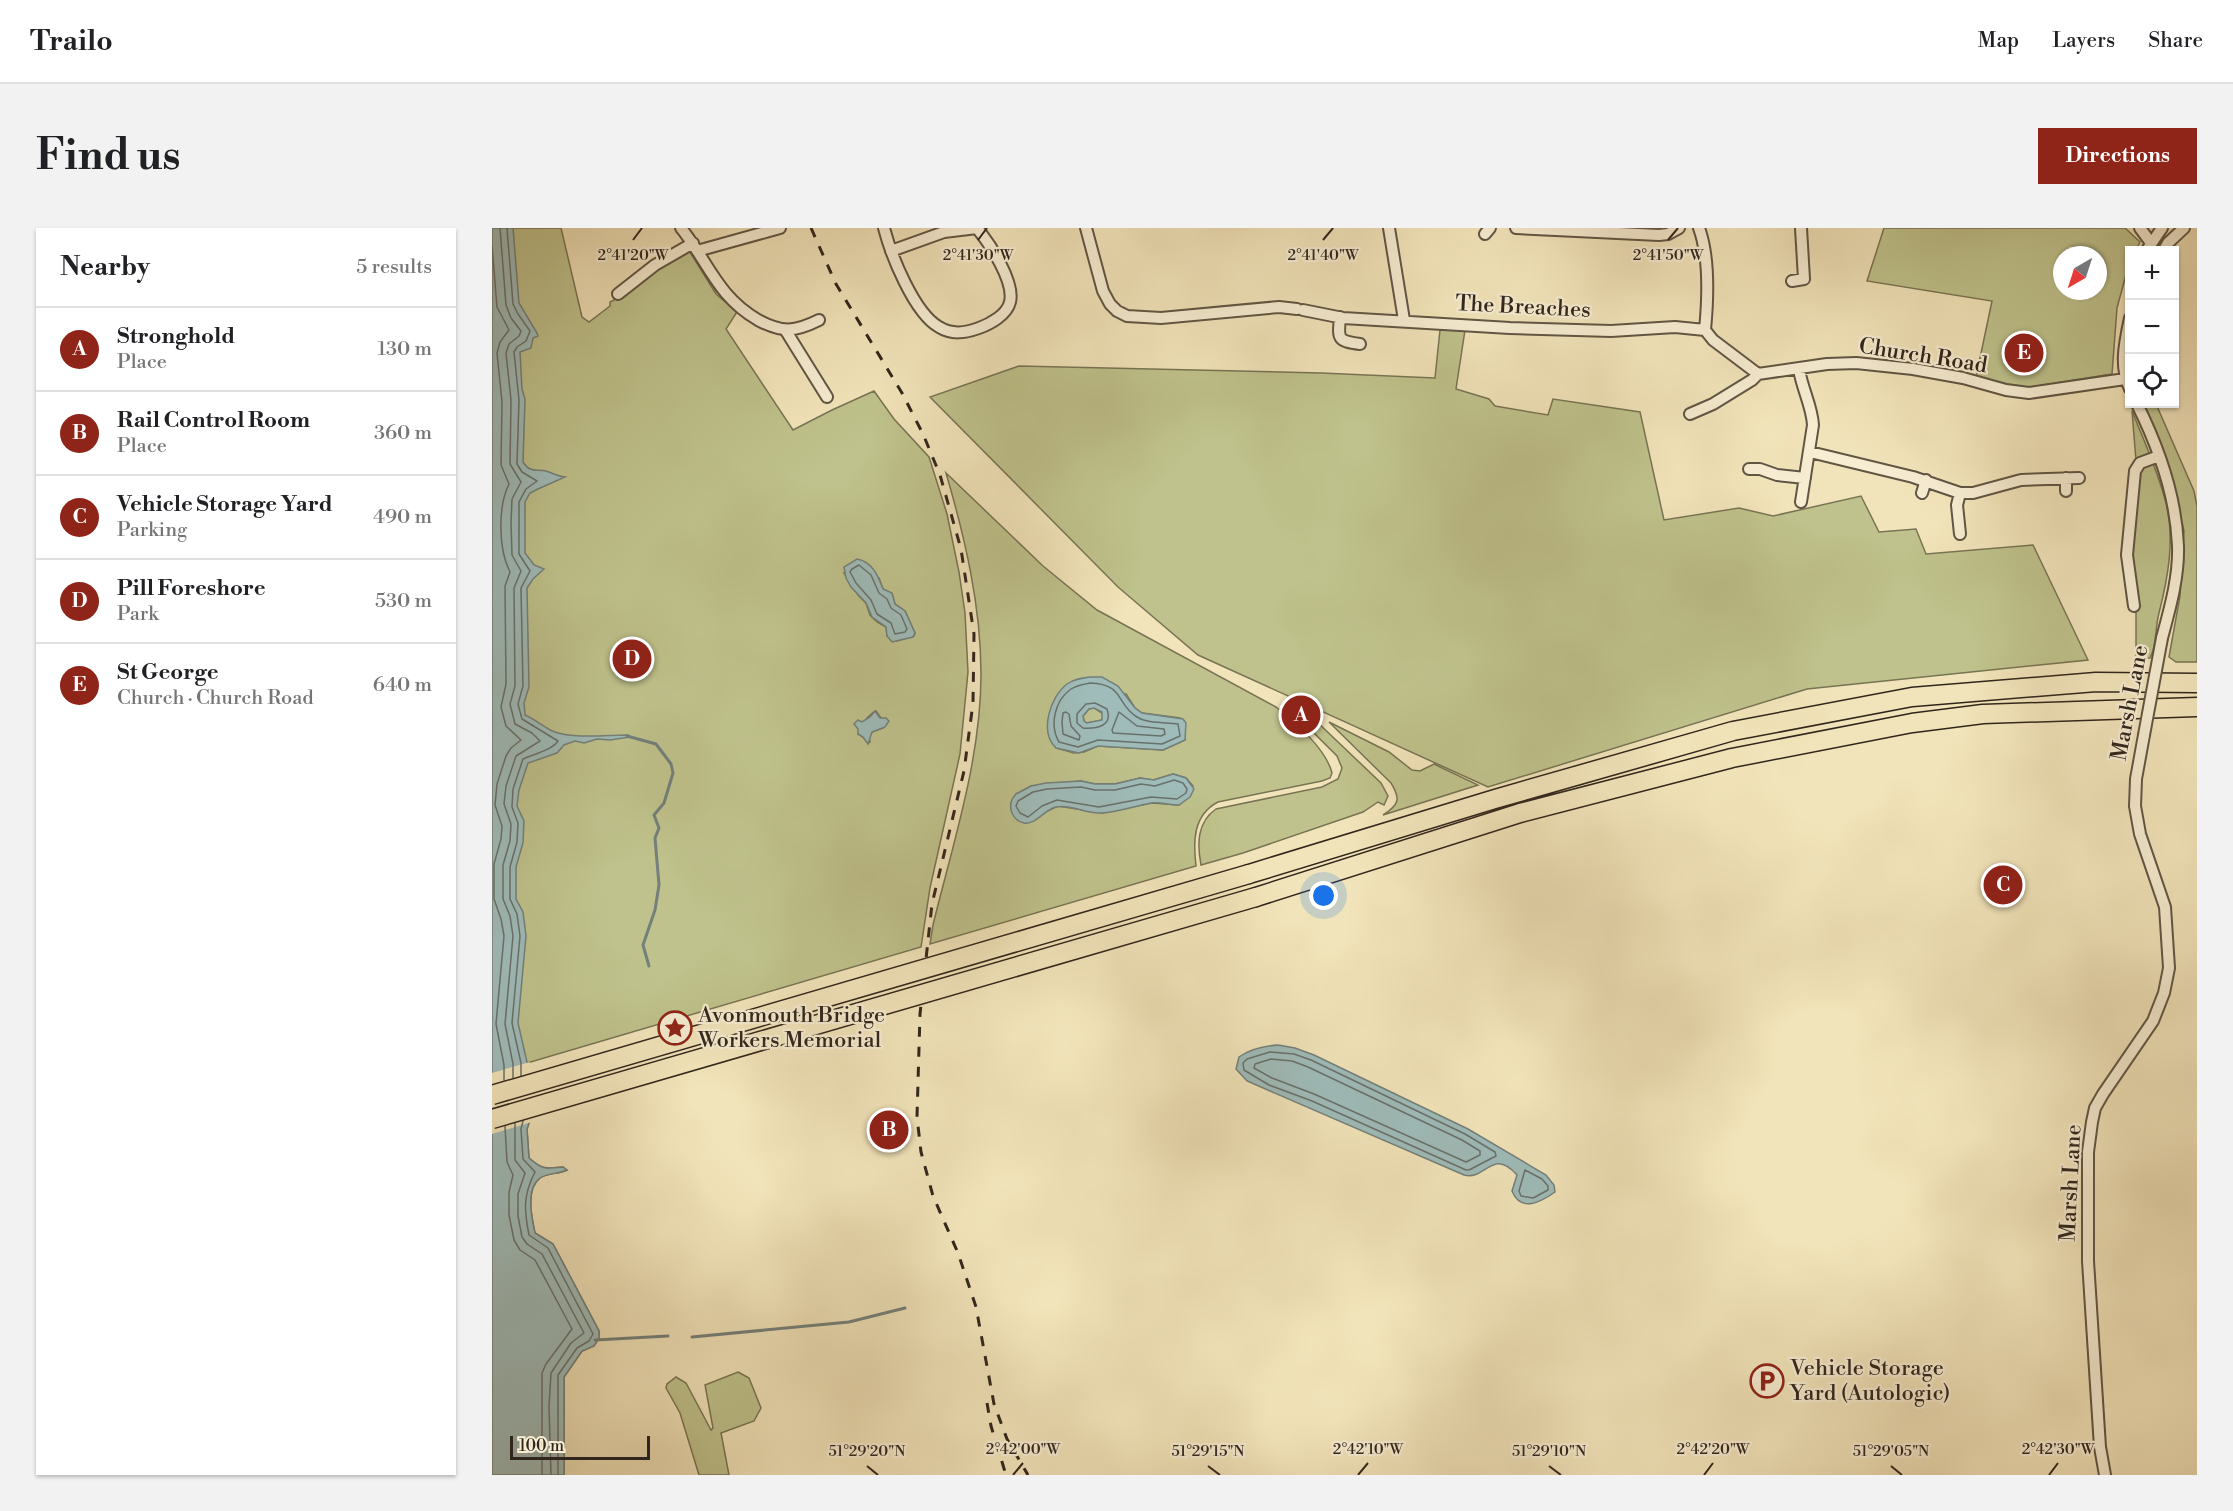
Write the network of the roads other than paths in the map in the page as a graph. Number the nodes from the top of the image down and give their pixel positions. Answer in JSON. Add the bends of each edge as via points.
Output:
{"nodes":[{"id":1,"x":681,"y":228,"type":"edge"},
{"id":2,"x":780,"y":228,"type":"edge"},
{"id":3,"x":884,"y":228,"type":"edge"},
{"id":4,"x":977,"y":228,"type":"edge"},
{"id":5,"x":1086,"y":228,"type":"edge"},
{"id":6,"x":1389,"y":228,"type":"edge"},
{"id":7,"x":1516,"y":228,"type":"edge"},
{"id":8,"x":1679,"y":228,"type":"edge"},
{"id":9,"x":1699,"y":228,"type":"edge"},
{"id":10,"x":1802,"y":228,"type":"edge"},
{"id":11,"x":2140,"y":228,"type":"edge"},
{"id":12,"x":2162,"y":228,"type":"edge"},
{"id":13,"x":2184,"y":228,"type":"edge"},
{"id":14,"x":2149,"y":246,"type":"edge"},
{"id":15,"x":2150,"y":246,"type":"edge"},
{"id":16,"x":2166,"y":246,"type":"edge"},
{"id":17,"x":695,"y":247,"type":"junction"},
{"id":18,"x":891,"y":251,"type":"junction"},
{"id":19,"x":1792,"y":281,"type":"dead end"},
{"id":20,"x":618,"y":294,"type":"dead end"},
{"id":21,"x":1340,"y":317,"type":"junction"},
{"id":22,"x":819,"y":320,"type":"dead end"},
{"id":23,"x":1404,"y":320,"type":"junction"},
{"id":24,"x":1705,"y":330,"type":"junction"},
{"id":25,"x":786,"y":331,"type":"junction"},
{"id":26,"x":1360,"y":344,"type":"dead end"},
{"id":27,"x":2125,"y":346,"type":"edge"},
{"id":28,"x":1799,"y":369,"type":"junction"},
{"id":29,"x":826,"y":371,"type":"dead end"},
{"id":30,"x":1758,"y":374,"type":"junction"},
{"id":31,"x":2125,"y":376,"type":"edge"},
{"id":32,"x":815,"y":378,"type":"junction"},
{"id":33,"x":2125,"y":384,"type":"edge"},
{"id":34,"x":827,"y":397,"type":"dead end"},
{"id":35,"x":2139,"y":408,"type":"edge"},
{"id":36,"x":1690,"y":414,"type":"dead end"},
{"id":37,"x":1810,"y":452,"type":"junction"},
{"id":38,"x":2159,"y":456,"type":"junction"},
{"id":39,"x":1749,"y":469,"type":"dead end"},
{"id":40,"x":1805,"y":478,"type":"junction"},
{"id":41,"x":2066,"y":478,"type":"junction"},
{"id":42,"x":2079,"y":478,"type":"dead end"},
{"id":43,"x":1926,"y":480,"type":"junction"},
{"id":44,"x":2066,"y":491,"type":"dead end"},
{"id":45,"x":1922,"y":493,"type":"dead end"},
{"id":46,"x":1960,"y":493,"type":"junction"},
{"id":47,"x":1800,"y":502,"type":"dead end"},
{"id":48,"x":1971,"y":518,"type":"dead end"},
{"id":49,"x":1958,"y":520,"type":"junction"},
{"id":50,"x":1960,"y":534,"type":"dead end"},
{"id":51,"x":2134,"y":606,"type":"dead end"},
{"id":52,"x":2197,"y":683,"type":"edge"},
{"id":53,"x":2197,"y":708,"type":"edge"},
{"id":54,"x":492,"y":1095,"type":"edge"},
{"id":55,"x":492,"y":1119,"type":"edge"},
{"id":56,"x":2105,"y":1475,"type":"edge"}],
"edges":[{"from":1,"to":17,"type":"street"},
{"from":2,"to":17,"type":"street"},
{"from":3,"to":18,"type":"street"},
{"from":4,"to":18,"type":"street","via":[[944,232]]},
{"from":4,"to":18,"type":"street","via":[[998,256],[1010,303],[1000,316],[971,331],[949,332],[927,318]]},
{"from":5,"to":21,"type":"street","name":"The Breaches","via":[[1103,291],[1110,304],[1127,316],[1161,318],[1279,308]]},
{"from":6,"to":23,"type":"street"},
{"from":7,"to":8,"type":"street","via":[[1659,235]]},
{"from":9,"to":24,"type":"street","via":[[1707,285]]},
{"from":10,"to":19,"type":"street","via":[[1808,281]]},
{"from":11,"to":14,"type":"street"},
{"from":12,"to":15,"type":"street"},
{"from":13,"to":16,"type":"street"},
{"from":17,"to":20,"type":"street","via":[[660,261]]},
{"from":17,"to":25,"type":"street","via":[[737,305],[772,327]]},
{"from":21,"to":23,"type":"street","name":"The Breaches"},
{"from":21,"to":26,"type":"street","via":[[1340,339]]},
{"from":22,"to":25,"type":"street"},
{"from":23,"to":24,"type":"street","name":"The Breaches","via":[[1510,328]]},
{"from":24,"to":30,"type":"street"},
{"from":25,"to":32,"type":"street"},
{"from":27,"to":31,"type":"street","name":"Church Road"},
{"from":28,"to":30,"type":"street","name":"Church Road"},
{"from":28,"to":33,"type":"street","name":"Church Road","via":[[1856,363],[1913,369],[2029,393]]},
{"from":28,"to":37,"type":"street","via":[[1812,413]]},
{"from":29,"to":32,"type":"street"},
{"from":30,"to":36,"type":"street","via":[[1713,404]]},
{"from":32,"to":34,"type":"street"},
{"from":35,"to":38,"type":"street","name":"Marsh Lane"},
{"from":37,"to":40,"type":"street"},
{"from":37,"to":43,"type":"street"},
{"from":38,"to":51,"type":"street","via":[[2140,463],[2135,471],[2127,555]]},
{"from":38,"to":56,"type":"street","name":"Marsh Lane","bridge":true,"via":[[2173,504],[2178,546],[2171,604],[2136,779],[2135,806],[2140,834],[2165,908],[2169,968],[2153,1021],[2095,1108],[2088,1152],[2088,1262]]},
{"from":39,"to":40,"type":"street"},
{"from":40,"to":47,"type":"street"},
{"from":41,"to":42,"type":"street"},
{"from":41,"to":44,"type":"street"},
{"from":41,"to":46,"type":"street","via":[[2022,480]]},
{"from":43,"to":45,"type":"street"},
{"from":43,"to":46,"type":"street"},
{"from":46,"to":49,"type":"street"},
{"from":48,"to":49,"type":"street"},
{"from":49,"to":50,"type":"street"},
{"from":52,"to":54,"type":"highway","bridge":true,"via":[[2085,682],[1912,697],[1733,731]]},
{"from":53,"to":55,"type":"highway","bridge":true,"via":[[1983,714],[1912,723],[1732,758],[1520,813],[1256,897]]}]}
